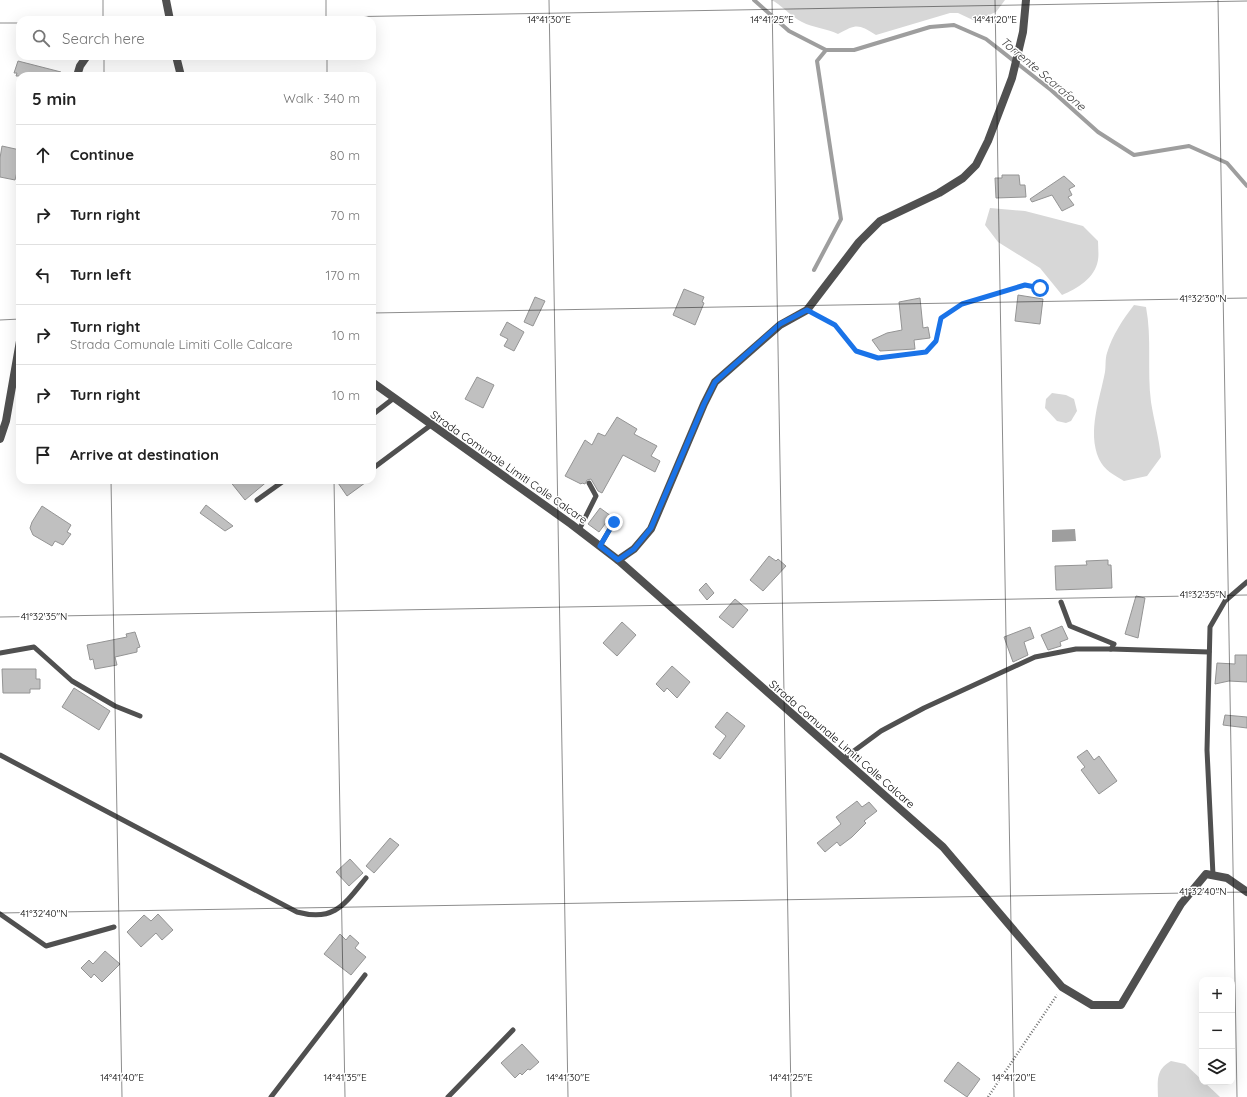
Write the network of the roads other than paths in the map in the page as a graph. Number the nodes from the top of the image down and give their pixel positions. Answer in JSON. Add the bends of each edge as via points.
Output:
{"nodes":[{"id":1,"x":166,"y":0,"type":"edge"},
{"id":2,"x":1026,"y":0,"type":"edge"},
{"id":3,"x":169,"y":16,"type":"edge"},
{"id":4,"x":84,"y":60,"type":"edge"},
{"id":5,"x":177,"y":60,"type":"edge"},
{"id":6,"x":78,"y":72,"type":"edge"},
{"id":7,"x":180,"y":72,"type":"edge"},
{"id":8,"x":16,"y":364,"type":"edge"},
{"id":9,"x":376,"y":385,"type":"edge"},
{"id":10,"x":394,"y":398,"type":"junction"},
{"id":11,"x":376,"y":412,"type":"edge"},
{"id":12,"x":431,"y":425,"type":"junction"},
{"id":13,"x":0,"y":439,"type":"edge"},
{"id":14,"x":376,"y":466,"type":"edge"},
{"id":15,"x":589,"y":483,"type":"dead end"},
{"id":16,"x":279,"y":484,"type":"edge"},
{"id":17,"x":257,"y":500,"type":"dead end"},
{"id":18,"x":614,"y":522,"type":"dead end"},
{"id":19,"x":579,"y":530,"type":"junction"},
{"id":20,"x":600,"y":546,"type":"junction"},
{"id":21,"x":618,"y":560,"type":"junction"},
{"id":22,"x":1247,"y":582,"type":"edge"},
{"id":23,"x":1060,"y":602,"type":"dead end"},
{"id":24,"x":1111,"y":649,"type":"junction"},
{"id":25,"x":1208,"y":652,"type":"junction"},
{"id":26,"x":0,"y":653,"type":"edge"},
{"id":27,"x":140,"y":716,"type":"dead end"},
{"id":28,"x":0,"y":755,"type":"edge"},
{"id":29,"x":843,"y":759,"type":"junction"},
{"id":30,"x":1213,"y":875,"type":"junction"},
{"id":31,"x":366,"y":878,"type":"dead end"},
{"id":32,"x":1247,"y":892,"type":"edge"},
{"id":33,"x":0,"y":914,"type":"edge"},
{"id":34,"x":114,"y":927,"type":"dead end"},
{"id":35,"x":365,"y":975,"type":"dead end"},
{"id":36,"x":513,"y":1030,"type":"dead end"},
{"id":37,"x":271,"y":1097,"type":"edge"},
{"id":38,"x":448,"y":1097,"type":"edge"}],
"edges":[{"from":1,"to":3,"type":"street"},
{"from":2,"to":21,"type":"street","via":[[1024,32],[1012,78],[976,165],[963,178],[939,193],[880,222],[858,242],[807,310],[780,324],[715,382],[651,528],[634,549]]},
{"from":4,"to":6,"type":"street"},
{"from":5,"to":7,"type":"street"},
{"from":8,"to":13,"type":"street","via":[[6,421]]},
{"from":9,"to":10,"type":"street","name":"Strada Comunale Limiti Colle Calcare"},
{"from":10,"to":11,"type":"lane"},
{"from":10,"to":12,"type":"street","name":"Strada Comunale Limiti Colle Calcare"},
{"from":12,"to":14,"type":"lane"},
{"from":12,"to":19,"type":"street","name":"Strada Comunale Limiti Colle Calcare"},
{"from":15,"to":19,"type":"lane","via":[[596,496]]},
{"from":16,"to":17,"type":"lane"},
{"from":18,"to":20,"type":"lane"},
{"from":19,"to":20,"type":"street","name":"Strada Comunale Limiti Colle Calcare"},
{"from":20,"to":21,"type":"street","name":"Strada Comunale Limiti Colle Calcare"},
{"from":21,"to":29,"type":"street","name":"Strada Comunale Limiti Colle Calcare"},
{"from":22,"to":25,"type":"lane","via":[[1225,601],[1210,627]]},
{"from":23,"to":24,"type":"lane","via":[[1070,626],[1114,644]]},
{"from":24,"to":25,"type":"lane"},
{"from":24,"to":29,"type":"lane","via":[[1076,649],[1035,657],[924,708],[881,731]]},
{"from":25,"to":30,"type":"lane","via":[[1208,750]]},
{"from":26,"to":27,"type":"lane","via":[[34,647],[72,681],[116,706]]},
{"from":28,"to":31,"type":"lane","via":[[296,912],[325,915],[336,911]]},
{"from":29,"to":30,"type":"street","name":"Strada Comunale Limiti Colle Calcare","via":[[943,847],[1062,988],[1092,1004],[1121,1005],[1181,904],[1206,874]]},
{"from":30,"to":32,"type":"street","via":[[1227,878]]},
{"from":33,"to":34,"type":"lane","via":[[46,946]]},
{"from":35,"to":37,"type":"lane"},
{"from":36,"to":38,"type":"lane"}]}
